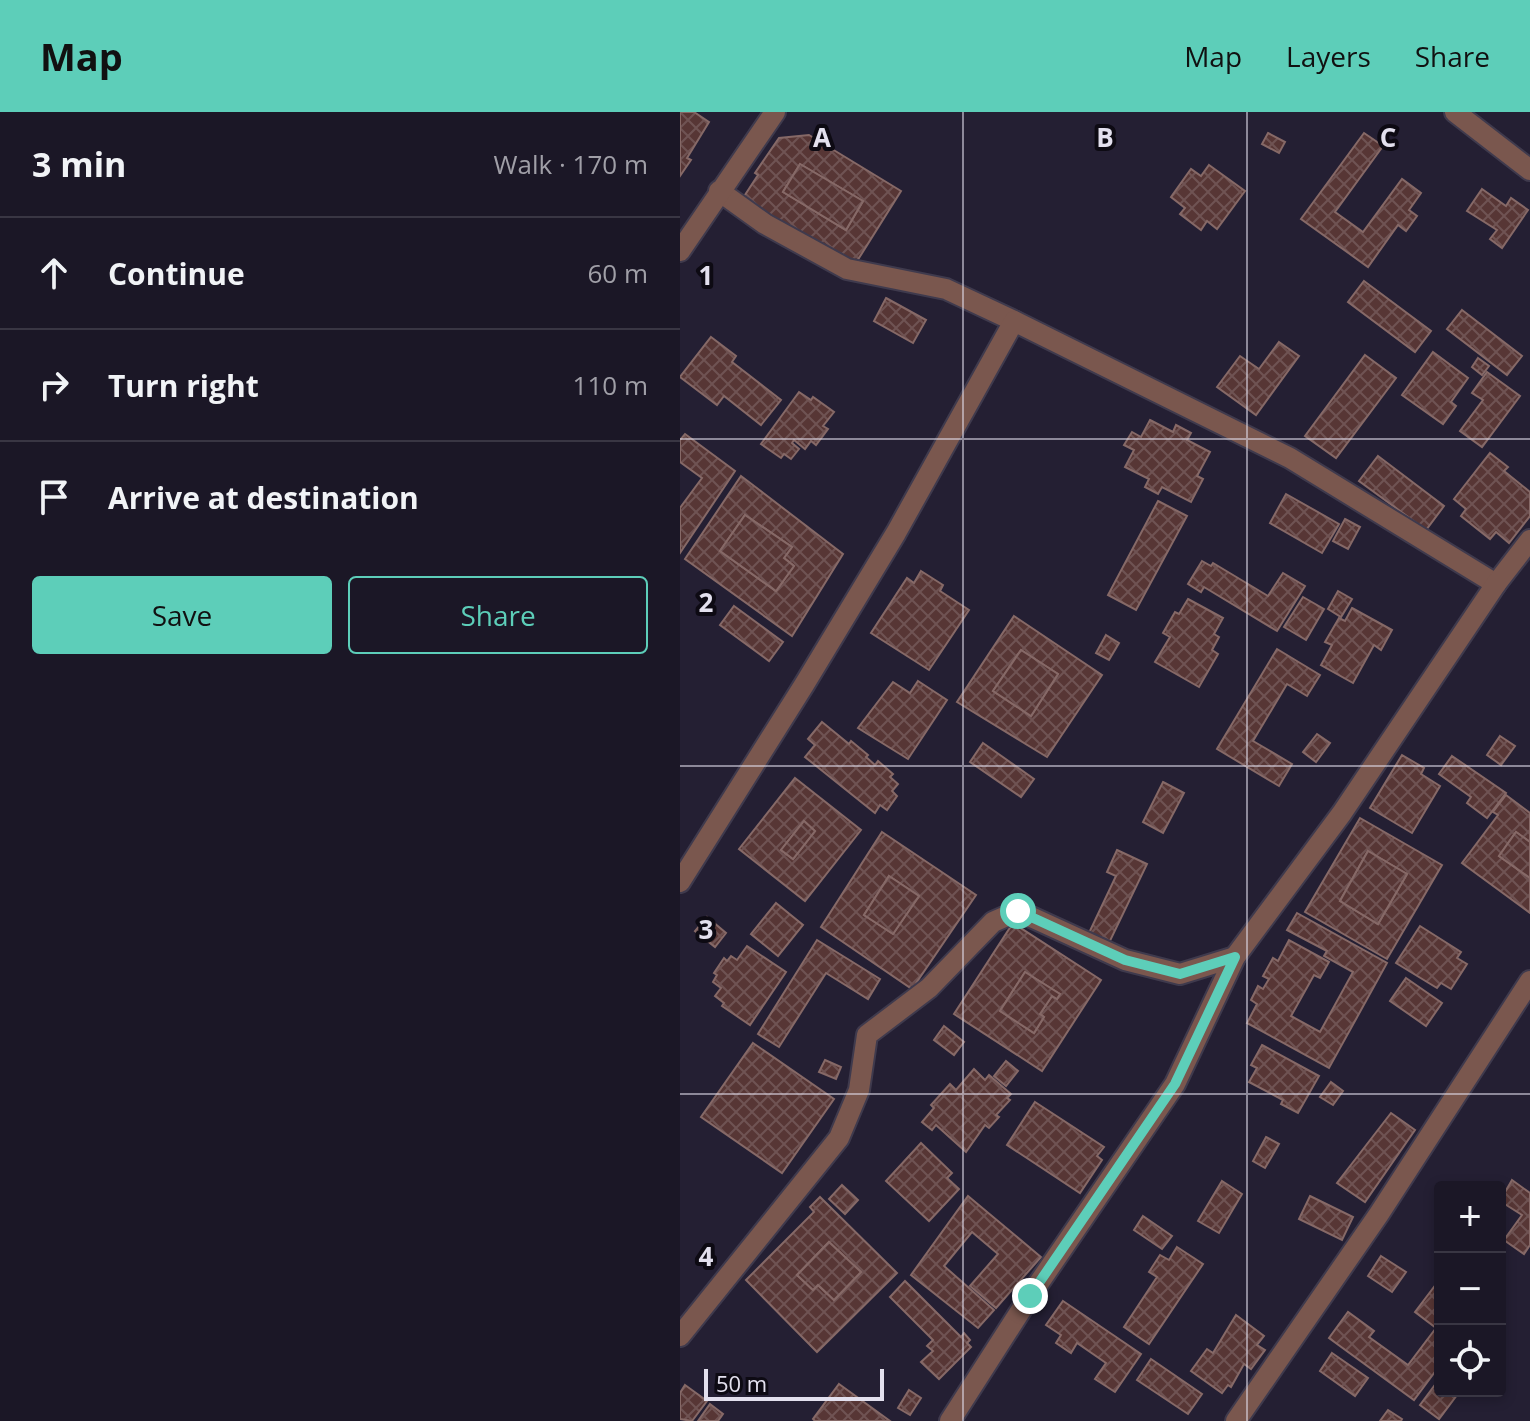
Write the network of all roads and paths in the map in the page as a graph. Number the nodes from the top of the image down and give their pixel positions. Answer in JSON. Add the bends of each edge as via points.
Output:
{"nodes":[{"id":1,"x":775,"y":112,"type":"edge"},
{"id":2,"x":1455,"y":112,"type":"edge"},
{"id":3,"x":1530,"y":170,"type":"edge"},
{"id":4,"x":719,"y":191,"type":"junction"},
{"id":5,"x":680,"y":251,"type":"edge"},
{"id":6,"x":1014,"y":321,"type":"junction"},
{"id":7,"x":1530,"y":540,"type":"edge"},
{"id":8,"x":1496,"y":584,"type":"junction"},
{"id":9,"x":680,"y":882,"type":"edge"},
{"id":10,"x":1235,"y":957,"type":"junction"},
{"id":11,"x":1530,"y":981,"type":"edge"},
{"id":12,"x":680,"y":1336,"type":"edge"},
{"id":13,"x":950,"y":1421,"type":"edge"},
{"id":14,"x":1236,"y":1421,"type":"edge"}],
"edges":[{"from":1,"to":4,"type":"street"},
{"from":2,"to":3,"type":"street"},
{"from":4,"to":5,"type":"street"},
{"from":4,"to":6,"type":"street","via":[[765,224],[847,269],[946,289]]},
{"from":6,"to":8,"type":"street","via":[[1290,458]]},
{"from":6,"to":9,"type":"street","via":[[889,545]]},
{"from":7,"to":8,"type":"street"},
{"from":8,"to":10,"type":"street","via":[[1342,813]]},
{"from":10,"to":12,"type":"street","via":[[1180,974],[1125,960],[1018,911],[993,922],[929,988],[867,1035],[859,1090],[839,1138]]},
{"from":10,"to":13,"type":"street","via":[[1175,1084]]},
{"from":11,"to":14,"type":"street"}]}
